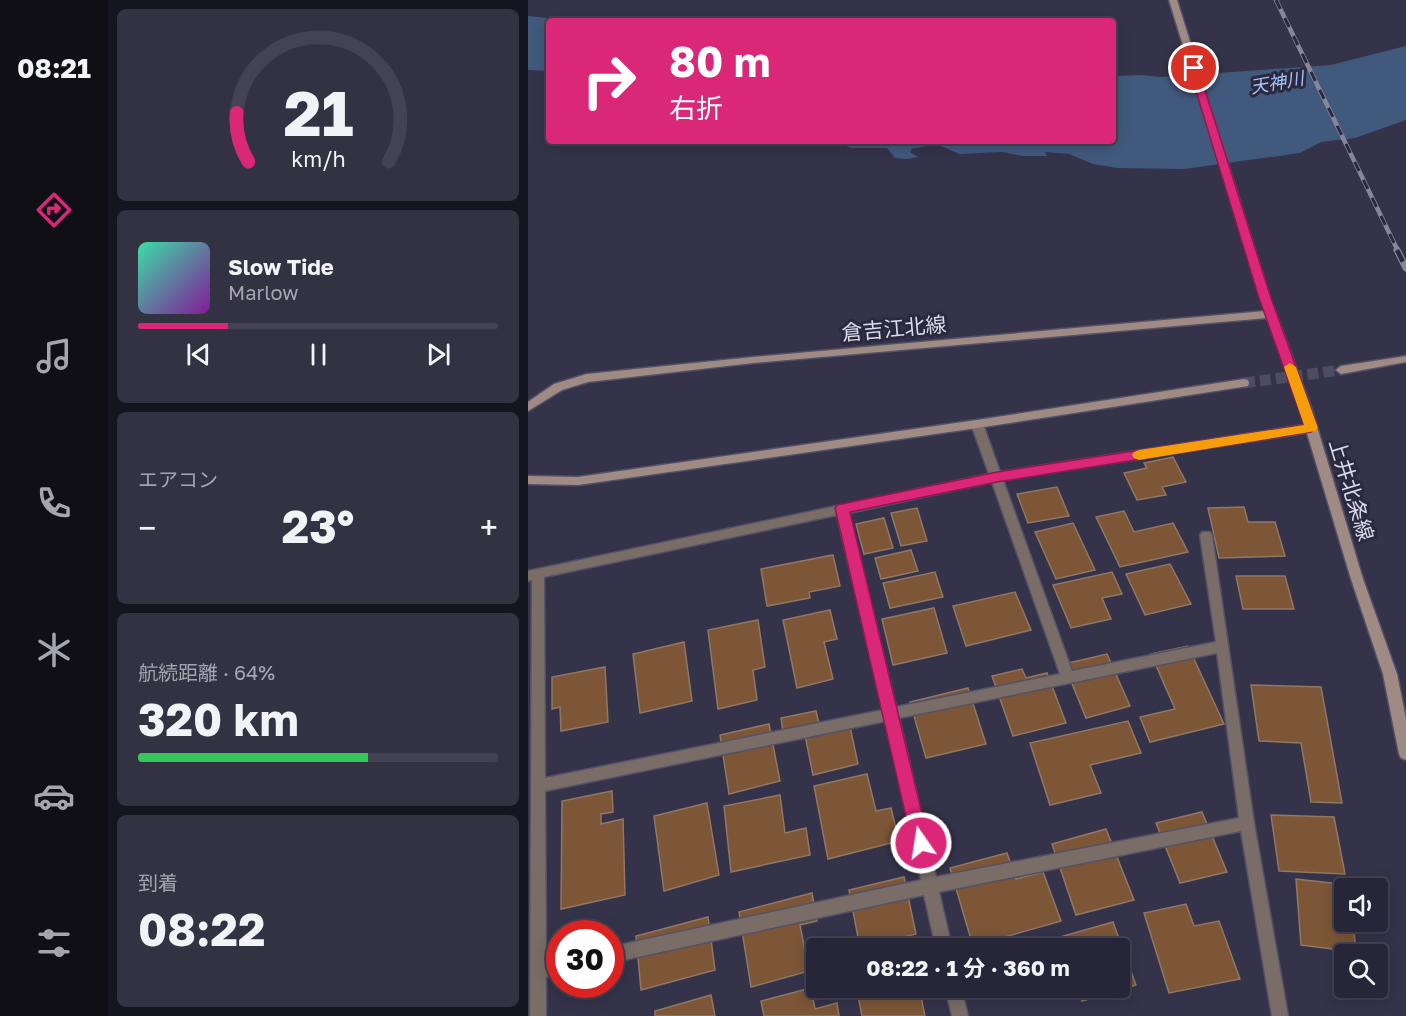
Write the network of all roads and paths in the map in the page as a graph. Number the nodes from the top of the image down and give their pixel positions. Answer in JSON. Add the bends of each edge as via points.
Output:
{"nodes":[{"id":1,"x":1173,"y":0,"type":"edge"},
{"id":2,"x":1271,"y":314,"type":"junction"},
{"id":3,"x":1406,"y":359,"type":"edge"},
{"id":4,"x":1341,"y":370,"type":"tunnel mouth"},
{"id":5,"x":1245,"y":383,"type":"tunnel mouth"},
{"id":6,"x":528,"y":407,"type":"edge"},
{"id":7,"x":977,"y":424,"type":"junction"},
{"id":8,"x":1311,"y":428,"type":"junction"},
{"id":9,"x":997,"y":477,"type":"junction"},
{"id":10,"x":528,"y":480,"type":"edge"},
{"id":11,"x":842,"y":508,"type":"junction"},
{"id":12,"x":1206,"y":535,"type":"dead end"},
{"id":13,"x":533,"y":576,"type":"edge"},
{"id":14,"x":1223,"y":646,"type":"junction"},
{"id":15,"x":1068,"y":678,"type":"junction"},
{"id":16,"x":891,"y":714,"type":"junction"},
{"id":17,"x":1406,"y":754,"type":"edge"},
{"id":18,"x":538,"y":786,"type":"junction"},
{"id":19,"x":1247,"y":823,"type":"junction"},
{"id":20,"x":930,"y":886,"type":"junction"},
{"id":21,"x":943,"y":938,"type":"edge"},
{"id":22,"x":624,"y":952,"type":"edge"},
{"id":23,"x":546,"y":969,"type":"edge"},
{"id":24,"x":539,"y":971,"type":"junction"},
{"id":25,"x":956,"y":998,"type":"edge"},
{"id":26,"x":538,"y":1016,"type":"edge"},
{"id":27,"x":960,"y":1016,"type":"edge"},
{"id":28,"x":1280,"y":1016,"type":"edge"}],
"edges":[{"from":1,"to":2,"type":"main road","name":"上井北条線"},
{"from":2,"to":6,"type":"main road","name":"倉吉江北線","via":[[587,378],[558,387]]},
{"from":2,"to":8,"type":"main road","name":"上井北条線"},
{"from":3,"to":4,"type":"main road"},
{"from":5,"to":7,"type":"main road"},
{"from":7,"to":9,"type":"street"},
{"from":7,"to":10,"type":"main road","via":[[578,481]]},
{"from":8,"to":9,"type":"street"},
{"from":8,"to":17,"type":"main road","name":"上井北条線","via":[[1390,674]]},
{"from":9,"to":11,"type":"street"},
{"from":9,"to":15,"type":"street"},
{"from":11,"to":13,"type":"street"},
{"from":11,"to":16,"type":"street"},
{"from":12,"to":14,"type":"street"},
{"from":13,"to":18,"type":"street"},
{"from":14,"to":15,"type":"street"},
{"from":14,"to":19,"type":"street"},
{"from":15,"to":16,"type":"street"},
{"from":16,"to":18,"type":"street"},
{"from":16,"to":20,"type":"street"},
{"from":18,"to":24,"type":"street"},
{"from":19,"to":20,"type":"street"},
{"from":19,"to":28,"type":"street"},
{"from":20,"to":21,"type":"street"},
{"from":20,"to":22,"type":"street"},
{"from":23,"to":24,"type":"street"},
{"from":24,"to":26,"type":"street"},
{"from":25,"to":27,"type":"street"}]}
